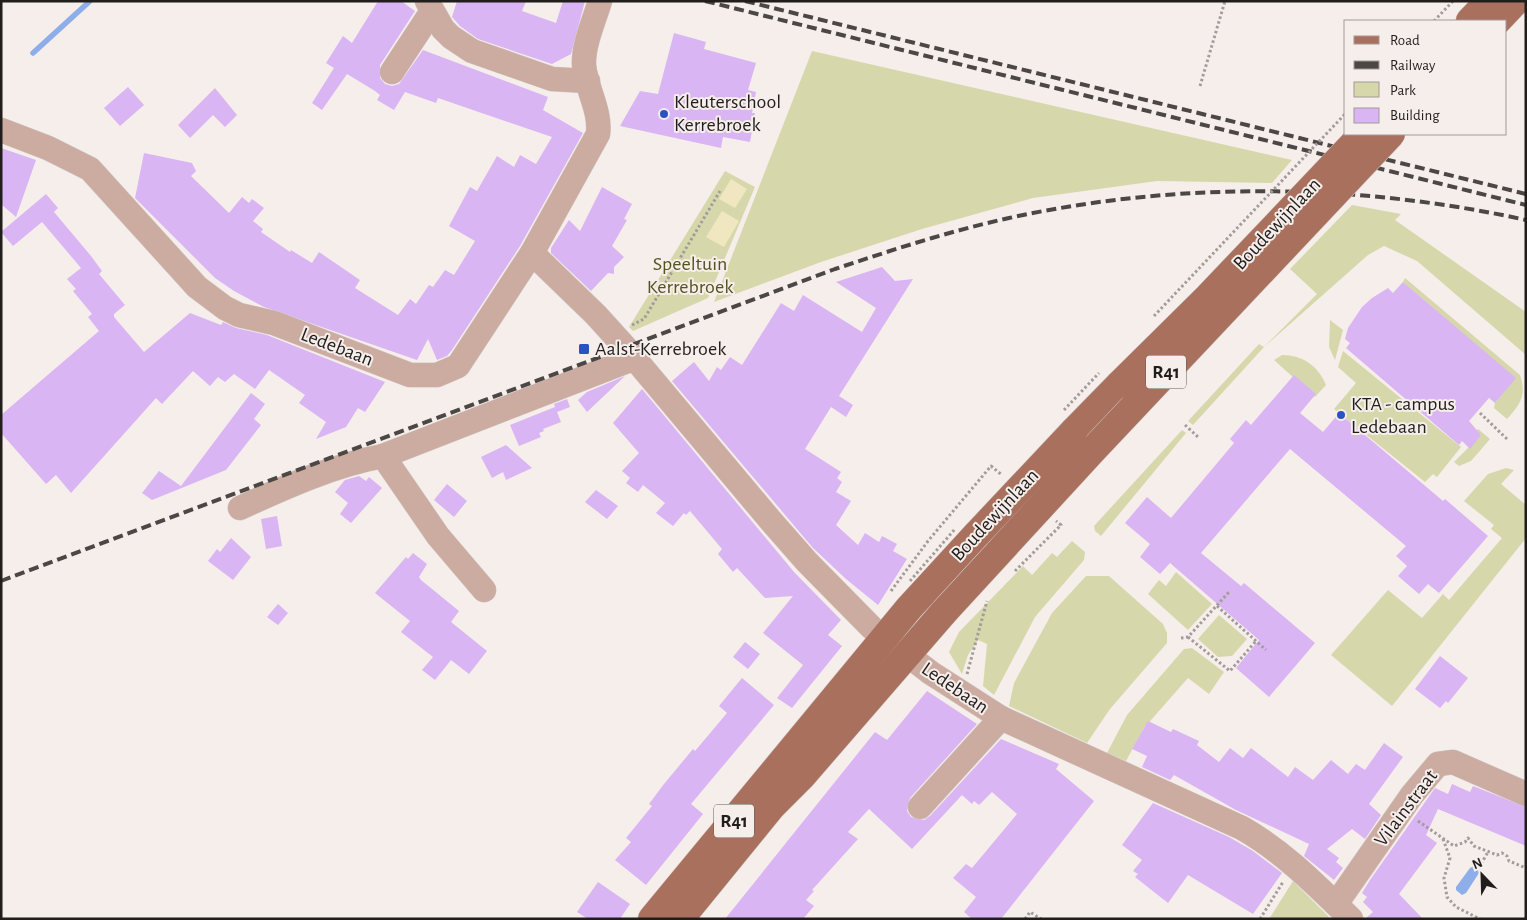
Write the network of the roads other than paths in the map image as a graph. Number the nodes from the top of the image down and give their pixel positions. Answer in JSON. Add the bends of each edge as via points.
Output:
{"nodes":[{"id":1,"x":600,"y":1,"type":"edge"},
{"id":2,"x":1516,"y":1,"type":"edge"},
{"id":3,"x":429,"y":6,"type":"edge"},
{"id":4,"x":1486,"y":10,"type":"edge"},
{"id":5,"x":392,"y":72,"type":"dead end"},
{"id":6,"x":588,"y":82,"type":"junction"},
{"id":7,"x":1,"y":130,"type":"edge"},
{"id":8,"x":1362,"y":135,"type":"edge"},
{"id":9,"x":1390,"y":135,"type":"edge"},
{"id":10,"x":532,"y":253,"type":"junction"},
{"id":11,"x":635,"y":358,"type":"junction"},
{"id":12,"x":383,"y":456,"type":"junction"},
{"id":13,"x":240,"y":508,"type":"dead end"},
{"id":14,"x":484,"y":590,"type":"dead end"},
{"id":15,"x":884,"y":637,"type":"junction"},
{"id":16,"x":907,"y":655,"type":"junction"},
{"id":17,"x":1001,"y":718,"type":"junction"},
{"id":18,"x":1526,"y":794,"type":"edge"},
{"id":19,"x":920,"y":807,"type":"dead end"},
{"id":20,"x":1343,"y":912,"type":"edge"},
{"id":21,"x":652,"y":919,"type":"edge"},
{"id":22,"x":680,"y":919,"type":"edge"}],
"edges":[{"from":1,"to":6,"type":"street","via":[[585,51]]},
{"from":2,"to":4,"type":"main road"},
{"from":3,"to":5,"type":"street"},
{"from":3,"to":6,"type":"street","via":[[451,38],[472,51],[552,79]]},
{"from":6,"to":10,"type":"street","via":[[598,118],[598,134]]},
{"from":7,"to":10,"type":"street","name":"Ledebaan","via":[[90,169],[197,287],[226,308],[410,375],[438,375],[458,366]]},
{"from":8,"to":15,"type":"main road","name":"Boudewijnlaan","number":"R41","bridge":true,"via":[[1020,487]]},
{"from":9,"to":16,"type":"main road","name":"Boudewijnlaan","number":"R41","bridge":true,"via":[[1085,458]]},
{"from":10,"to":11,"type":"street","name":"Ledebaan"},
{"from":11,"to":12,"type":"street"},
{"from":11,"to":15,"type":"street","name":"Ledebaan","via":[[807,562]]},
{"from":12,"to":13,"type":"street","via":[[355,463]]},
{"from":12,"to":14,"type":"street","via":[[438,536]]},
{"from":15,"to":16,"type":"street","name":"Ledebaan"},
{"from":15,"to":21,"type":"main road","name":"Boudewijnlaan","number":"R41"},
{"from":16,"to":17,"type":"street","name":"Ledebaan"},
{"from":16,"to":22,"type":"main road","name":"Boudewijnlaan","number":"R41","via":[[772,806]]},
{"from":17,"to":19,"type":"street"},
{"from":17,"to":20,"type":"street","name":"Ledebaan","via":[[1266,841]]},
{"from":18,"to":20,"type":"street","name":"Vilainstraat","via":[[1453,762],[1438,764],[1402,810]]}]}
